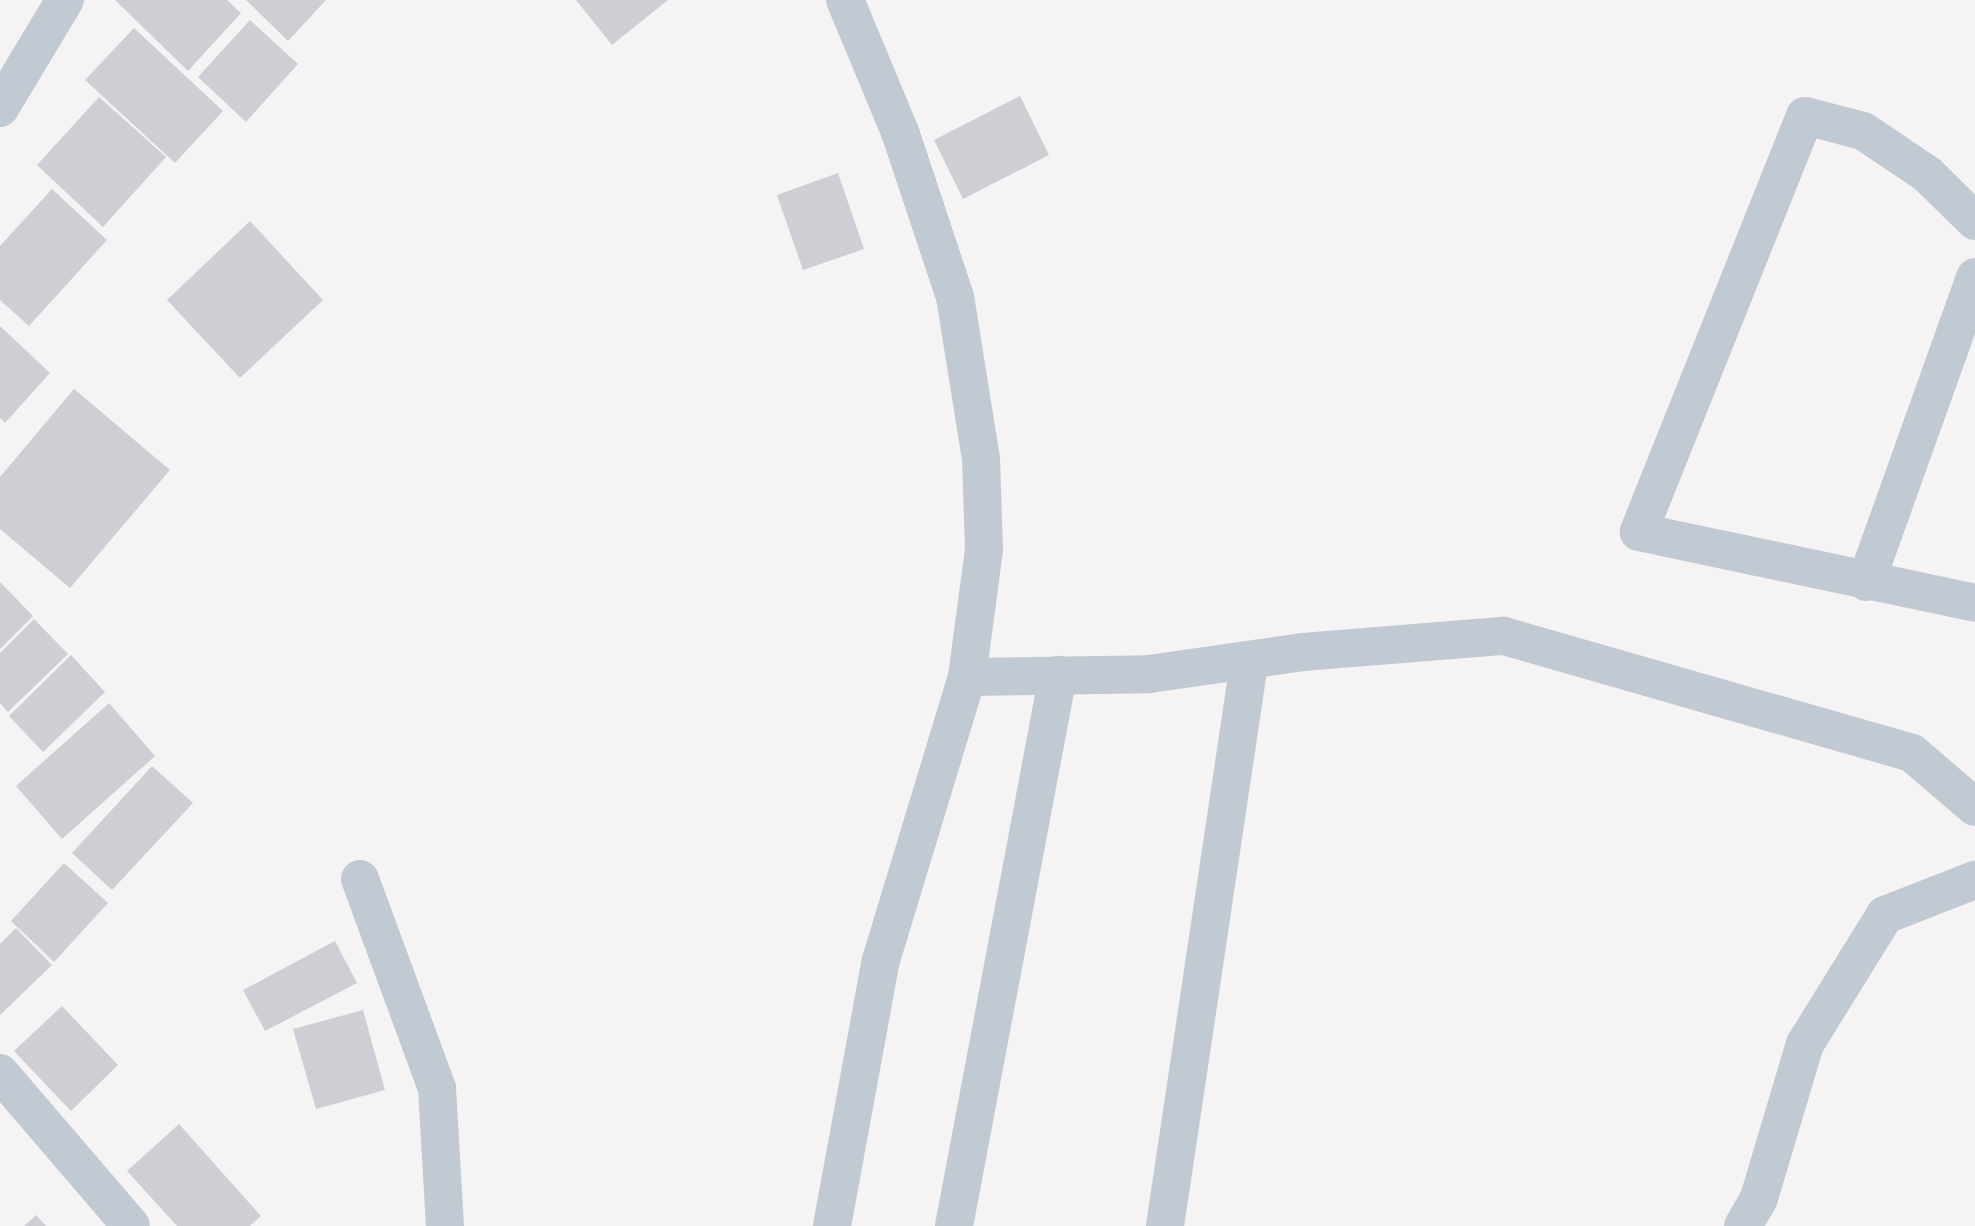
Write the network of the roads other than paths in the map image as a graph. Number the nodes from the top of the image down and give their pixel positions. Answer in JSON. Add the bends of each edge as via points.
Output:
{"nodes":[{"id":1,"x":65,"y":0,"type":"edge"},
{"id":2,"x":845,"y":0,"type":"edge"},
{"id":3,"x":0,"y":108,"type":"edge"},
{"id":4,"x":1975,"y":221,"type":"edge"},
{"id":5,"x":1975,"y":277,"type":"edge"},
{"id":6,"x":1866,"y":582,"type":"junction"},
{"id":7,"x":1975,"y":603,"type":"edge"},
{"id":8,"x":1249,"y":663,"type":"junction"},
{"id":9,"x":1058,"y":675,"type":"junction"},
{"id":10,"x":967,"y":677,"type":"junction"},
{"id":11,"x":1975,"y":807,"type":"edge"},
{"id":12,"x":360,"y":879,"type":"dead end"},
{"id":13,"x":1975,"y":880,"type":"edge"},
{"id":14,"x":0,"y":1073,"type":"edge"},
{"id":15,"x":131,"y":1226,"type":"edge"},
{"id":16,"x":445,"y":1226,"type":"edge"},
{"id":17,"x":832,"y":1226,"type":"edge"},
{"id":18,"x":954,"y":1226,"type":"edge"},
{"id":19,"x":1165,"y":1226,"type":"edge"},
{"id":20,"x":1743,"y":1226,"type":"edge"}],
"edges":[{"from":1,"to":3,"type":"street"},
{"from":2,"to":10,"type":"street","via":[[900,132],[955,297],[981,459],[984,549]]},
{"from":4,"to":6,"type":"street","via":[[1927,174],[1863,131],[1805,117],[1639,532]]},
{"from":5,"to":6,"type":"street"},
{"from":6,"to":7,"type":"street"},
{"from":8,"to":9,"type":"street"},
{"from":8,"to":11,"type":"street","via":[[1303,652],[1504,636],[1912,753]]},
{"from":8,"to":19,"type":"street"},
{"from":9,"to":10,"type":"street"},
{"from":9,"to":18,"type":"street"},
{"from":10,"to":17,"type":"street","via":[[881,960]]},
{"from":12,"to":16,"type":"street","via":[[437,1087]]},
{"from":13,"to":20,"type":"street","via":[[1885,915],[1805,1044],[1759,1198]]},
{"from":14,"to":15,"type":"street"}]}
